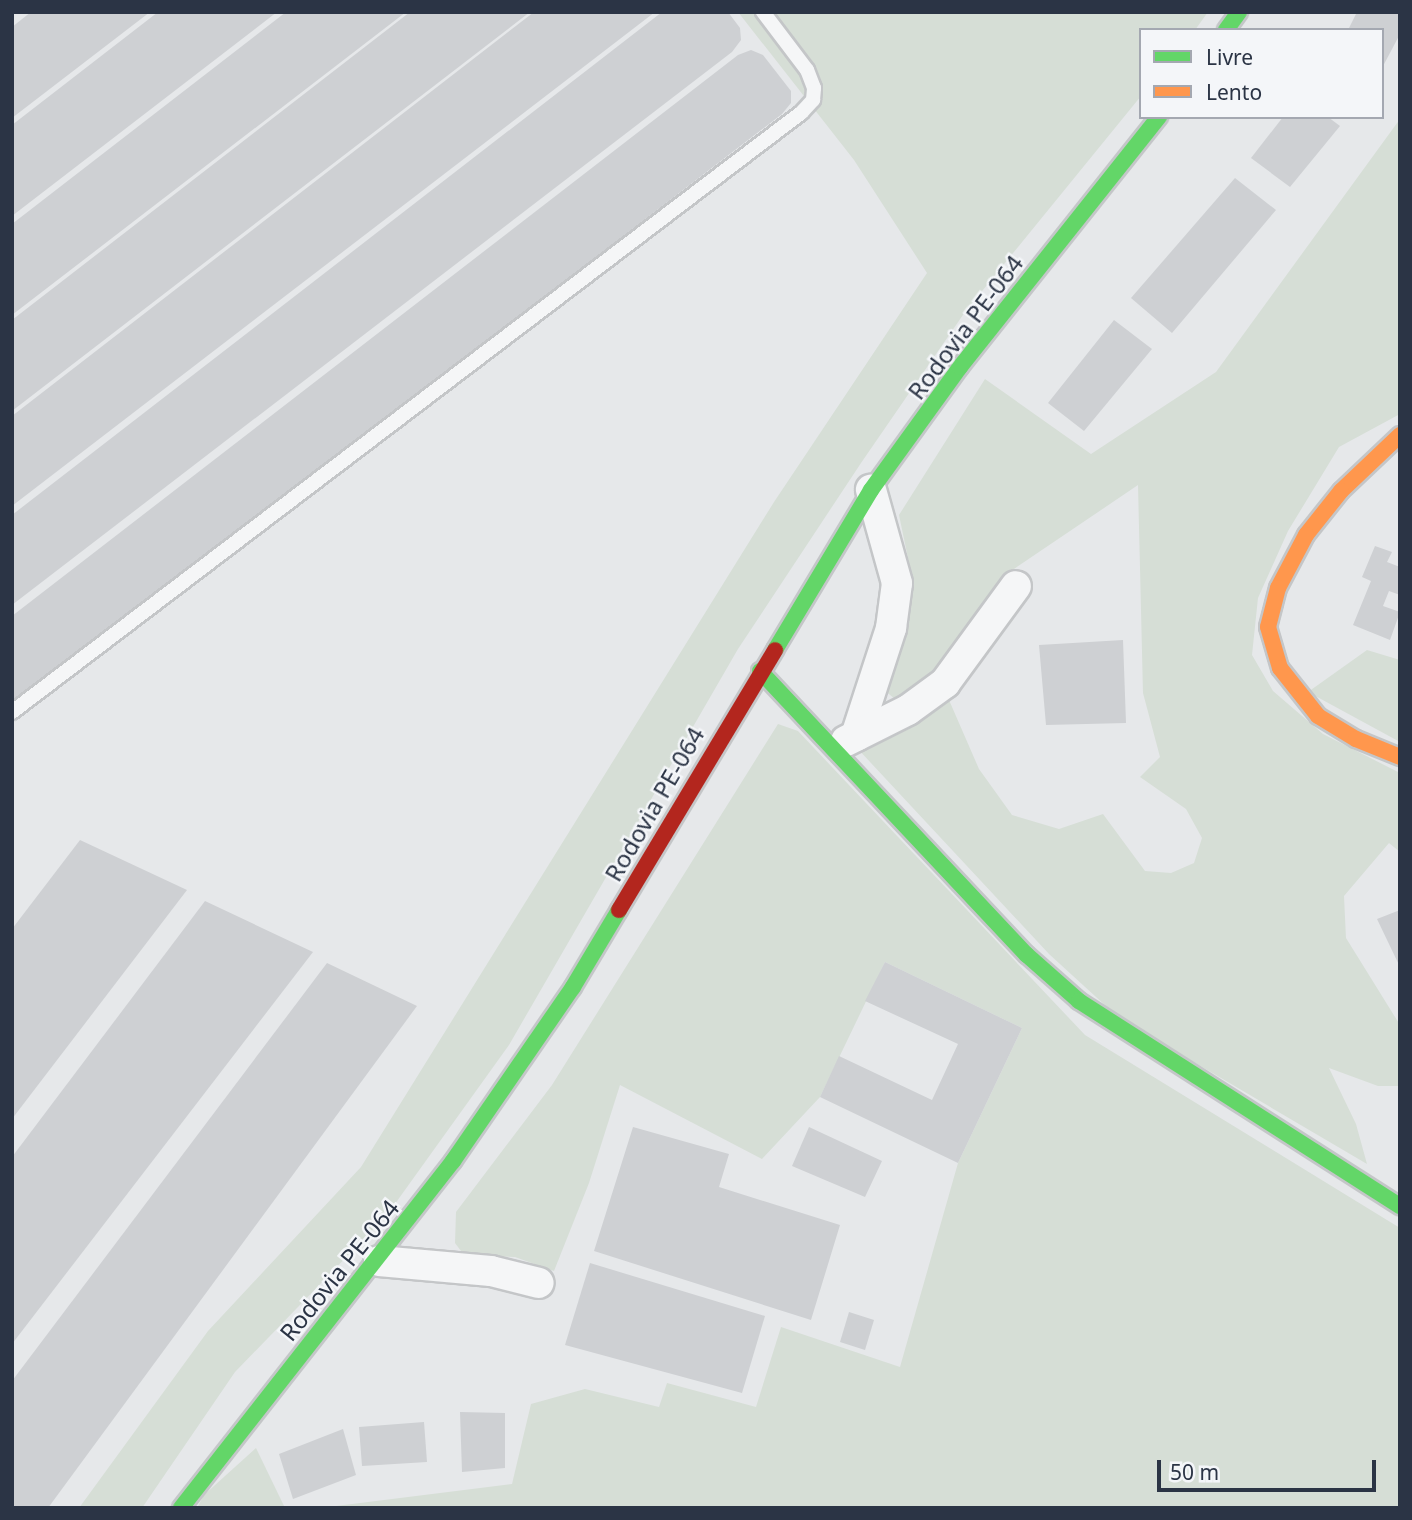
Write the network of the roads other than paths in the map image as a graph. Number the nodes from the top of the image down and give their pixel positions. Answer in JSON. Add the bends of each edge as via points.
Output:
{"nodes":[{"id":1,"x":763,"y":12,"type":"edge"},
{"id":2,"x":1239,"y":12,"type":"edge"},
{"id":3,"x":1227,"y":28,"type":"edge"},
{"id":4,"x":1156,"y":119,"type":"edge"},
{"id":5,"x":1400,"y":435,"type":"edge"},
{"id":6,"x":871,"y":490,"type":"junction"},
{"id":7,"x":1016,"y":586,"type":"dead end"},
{"id":8,"x":760,"y":671,"type":"junction"},
{"id":9,"x":12,"y":712,"type":"edge"},
{"id":10,"x":845,"y":742,"type":"junction"},
{"id":11,"x":1400,"y":757,"type":"edge"},
{"id":12,"x":1400,"y":1206,"type":"edge"},
{"id":13,"x":379,"y":1262,"type":"junction"},
{"id":14,"x":540,"y":1283,"type":"dead end"},
{"id":15,"x":181,"y":1508,"type":"edge"}],
"edges":[{"from":1,"to":9,"type":"lane","via":[[807,70],[814,88],[813,100],[801,113]]},
{"from":2,"to":3,"type":"main road"},
{"from":4,"to":6,"type":"main road","name":"Rodovia PE-064","via":[[969,356]]},
{"from":5,"to":11,"type":"main road","via":[[1341,491],[1306,535],[1278,588],[1268,627],[1280,668],[1318,716],[1356,739]]},
{"from":6,"to":8,"type":"main road","name":"Rodovia PE-064"},
{"from":6,"to":10,"type":"street","via":[[897,583],[891,628]]},
{"from":7,"to":10,"type":"street","via":[[946,683],[908,710]]},
{"from":8,"to":10,"type":"main road"},
{"from":8,"to":13,"type":"main road","name":"Rodovia PE-064","via":[[573,987]]},
{"from":10,"to":12,"type":"main road","via":[[1027,955],[1079,1001]]},
{"from":13,"to":14,"type":"street","via":[[479,1270]]},
{"from":13,"to":15,"type":"main road","name":"Rodovia PE-064","via":[[268,1392]]}]}
